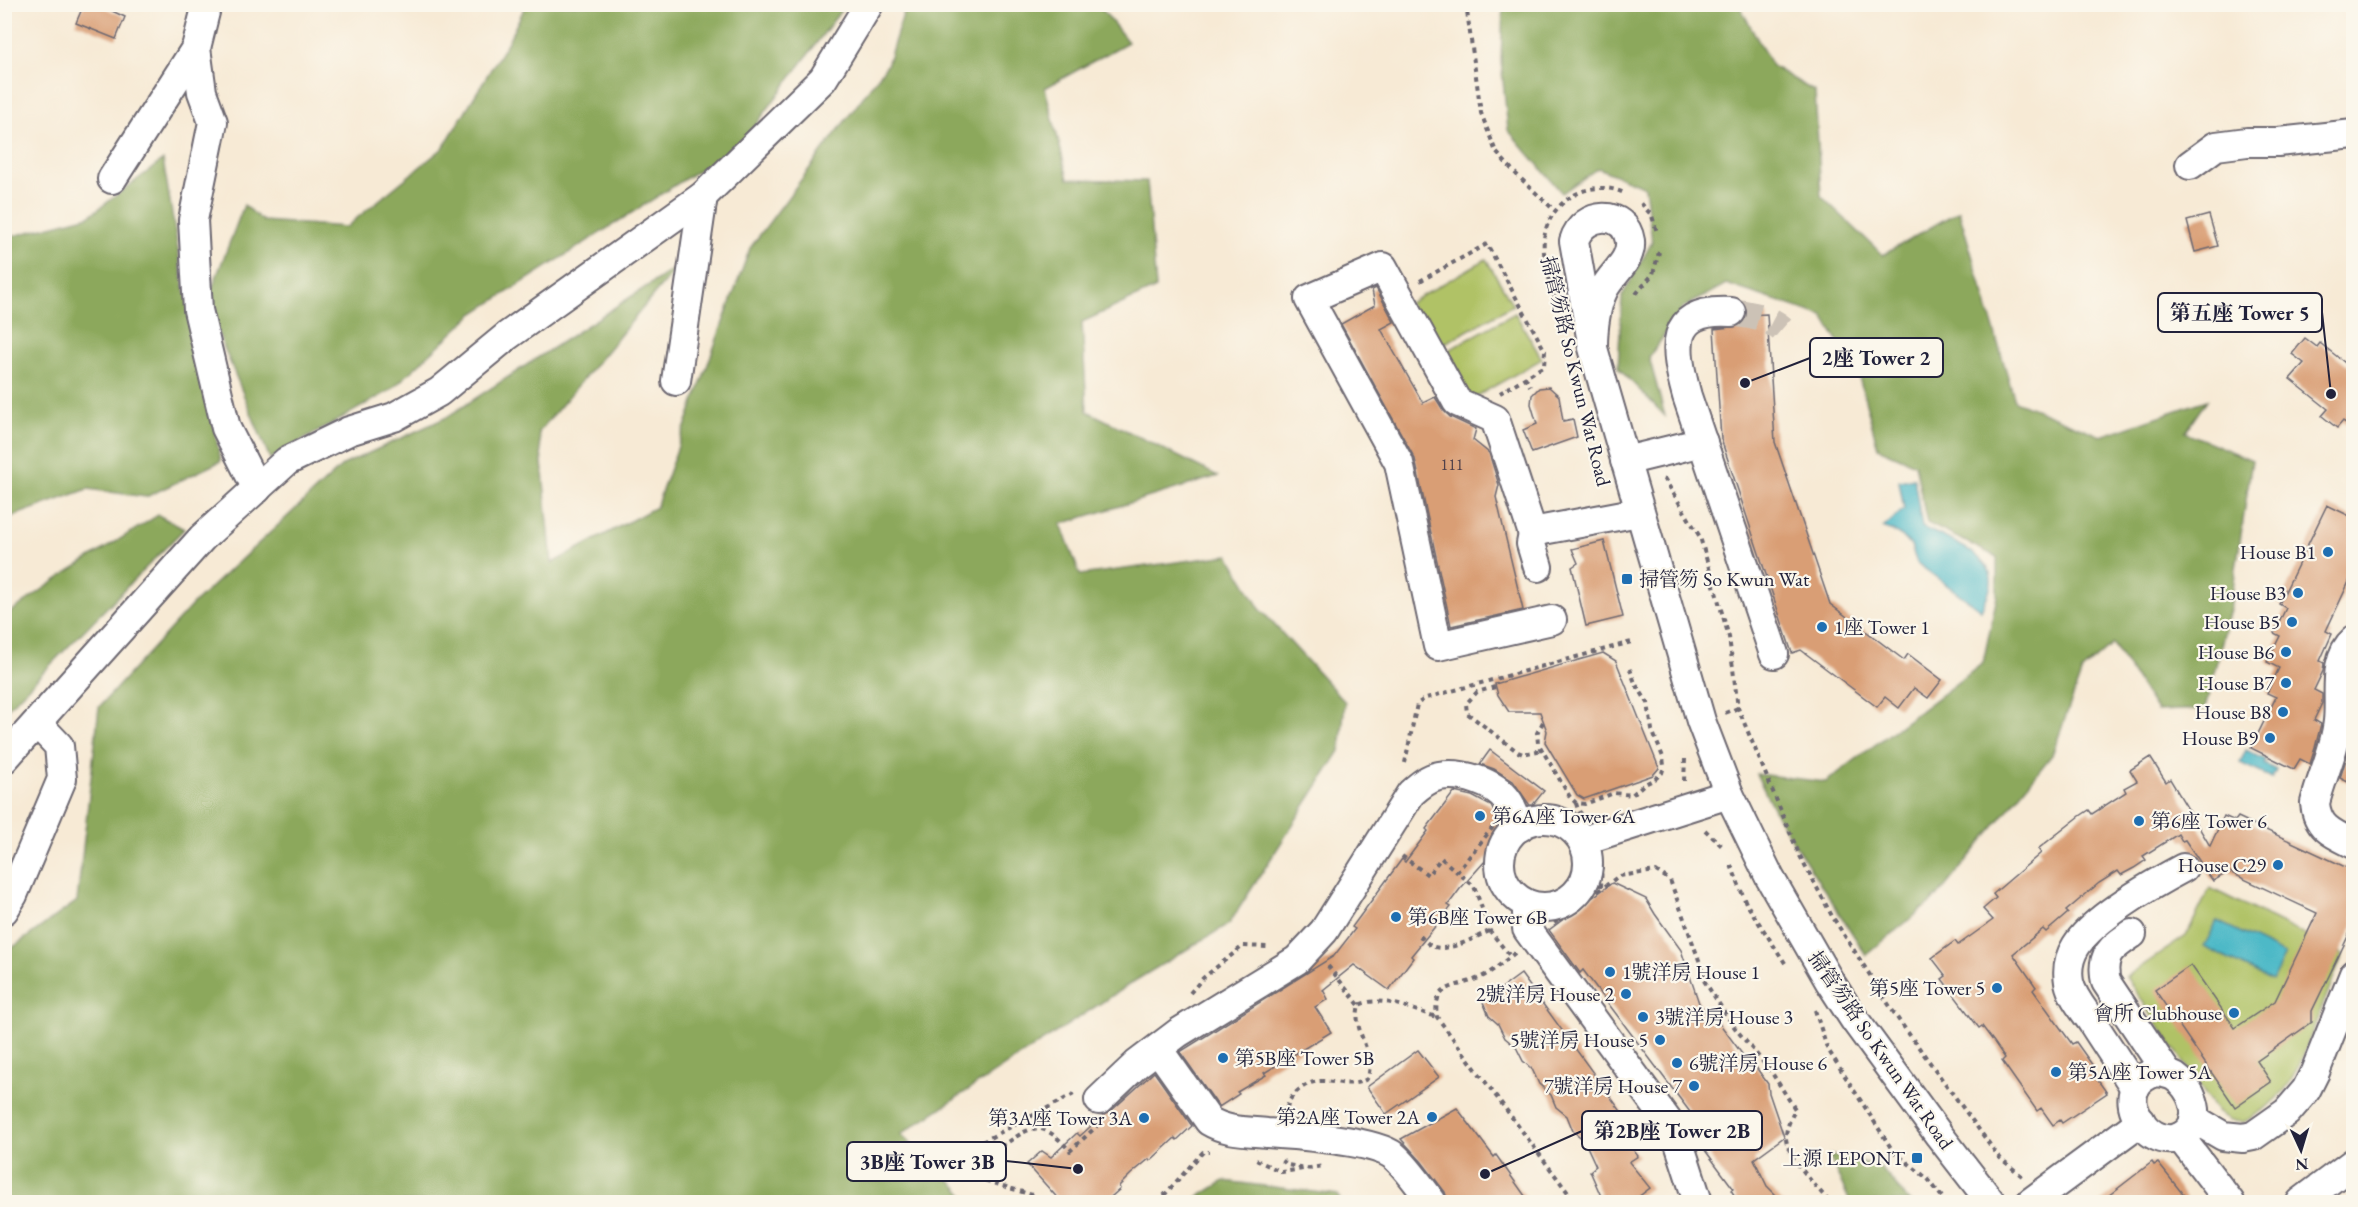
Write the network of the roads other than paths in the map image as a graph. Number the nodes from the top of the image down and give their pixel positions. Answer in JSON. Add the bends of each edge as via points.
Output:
{"nodes":[{"id":1,"x":207,"y":4,"type":"edge"},
{"id":2,"x":869,"y":4,"type":"edge"},
{"id":3,"x":196,"y":48,"type":"junction"},
{"id":4,"x":2354,"y":134,"type":"edge"},
{"id":5,"x":2190,"y":165,"type":"dead end"},
{"id":6,"x":112,"y":179,"type":"dead end"},
{"id":7,"x":703,"y":196,"type":"junction"},
{"id":8,"x":1731,"y":312,"type":"tunnel mouth"},
{"id":9,"x":1593,"y":348,"type":"dead end"},
{"id":10,"x":676,"y":381,"type":"dead end"},
{"id":11,"x":1703,"y":442,"type":"junction"},
{"id":12,"x":1625,"y":460,"type":"junction"},
{"id":13,"x":257,"y":489,"type":"junction"},
{"id":14,"x":1640,"y":512,"type":"junction"},
{"id":15,"x":1533,"y":534,"type":"junction"},
{"id":16,"x":1538,"y":567,"type":"dead end"},
{"id":17,"x":1552,"y":620,"type":"dead end"},
{"id":18,"x":2354,"y":640,"type":"edge"},
{"id":19,"x":1774,"y":654,"type":"dead end"},
{"id":20,"x":37,"y":723,"type":"junction"},
{"id":21,"x":4,"y":759,"type":"edge"},
{"id":22,"x":1729,"y":794,"type":"junction"},
{"id":23,"x":1515,"y":816,"type":"junction"},
{"id":24,"x":1583,"y":842,"type":"junction"},
{"id":25,"x":2354,"y":844,"type":"edge"},
{"id":26,"x":2183,"y":868,"type":"dead end"},
{"id":27,"x":1527,"y":904,"type":"junction"},
{"id":28,"x":4,"y":910,"type":"edge"},
{"id":29,"x":2132,"y":934,"type":"dead end"},
{"id":30,"x":2354,"y":974,"type":"edge"},
{"id":31,"x":1158,"y":1049,"type":"junction"},
{"id":32,"x":2167,"y":1073,"type":"junction"},
{"id":33,"x":2135,"y":1088,"type":"junction"},
{"id":34,"x":1099,"y":1100,"type":"road end"},
{"id":35,"x":2141,"y":1121,"type":"junction"},
{"id":36,"x":2187,"y":1128,"type":"junction"},
{"id":37,"x":2353,"y":1163,"type":"edge"},
{"id":38,"x":2035,"y":1200,"type":"edge"},
{"id":39,"x":1432,"y":1203,"type":"edge"},
{"id":40,"x":1698,"y":1203,"type":"edge"},
{"id":41,"x":1991,"y":1203,"type":"edge"},
{"id":42,"x":2230,"y":1203,"type":"edge"},
{"id":43,"x":2301,"y":1203,"type":"edge"}],
"edges":[{"from":1,"to":3,"type":"street"},
{"from":2,"to":7,"type":"street","via":[[823,79]]},
{"from":3,"to":6,"type":"street"},
{"from":3,"to":13,"type":"street","via":[[202,92],[213,122],[193,220],[198,310],[226,428]]},
{"from":4,"to":5,"type":"street","via":[[2216,146]]},
{"from":7,"to":10,"type":"street"},
{"from":7,"to":13,"type":"street","via":[[507,336],[439,392],[394,417],[349,431],[287,461]]},
{"from":8,"to":11,"type":"street","via":[[1699,313],[1683,327],[1679,338],[1681,375]]},
{"from":9,"to":12,"type":"street","name":"掃管笏路 So Kwun Wat Road"},
{"from":11,"to":12,"type":"street"},
{"from":11,"to":19,"type":"street"},
{"from":12,"to":14,"type":"street","name":"掃管笏路 So Kwun Wat Road"},
{"from":13,"to":20,"type":"street","via":[[202,538]]},
{"from":14,"to":15,"type":"street"},
{"from":14,"to":22,"type":"street","name":"掃管笏路 So Kwun Wat Road","via":[[1701,721]]},
{"from":15,"to":16,"type":"street","via":[[1531,544]]},
{"from":15,"to":17,"type":"street","via":[[1496,419],[1457,402],[1383,267],[1309,299],[1400,463],[1438,646]]},
{"from":18,"to":25,"type":"street","via":[[2340,662],[2336,739],[2315,803],[2320,823],[2327,831]]},
{"from":20,"to":21,"type":"street"},
{"from":20,"to":28,"type":"street","via":[[59,746],[62,779]]},
{"from":22,"to":24,"type":"street"},
{"from":22,"to":41,"type":"street","name":"掃管笏路 So Kwun Wat Road","via":[[1770,878],[1830,982]]},
{"from":23,"to":24,"type":"street","via":[[1531,821],[1557,821]]},
{"from":23,"to":27,"type":"street","via":[[1503,847],[1501,874],[1507,887]]},
{"from":23,"to":31,"type":"street","via":[[1508,801],[1479,780],[1439,776],[1426,781],[1411,793],[1324,932],[1298,960]]},
{"from":24,"to":27,"type":"street","via":[[1587,872],[1576,894],[1553,906]]},
{"from":26,"to":33,"type":"street","via":[[2109,915],[2082,938],[2070,959],[2068,971],[2073,994]]},
{"from":27,"to":40,"type":"street","via":[[1527,929],[1669,1123]]},
{"from":29,"to":32,"type":"street","via":[[2107,956],[2106,982]]},
{"from":30,"to":36,"type":"street","via":[[2315,1072],[2287,1112],[2253,1136],[2243,1138]]},
{"from":31,"to":34,"type":"street"},
{"from":31,"to":39,"type":"street","via":[[1209,1121],[1227,1130],[1284,1134],[1381,1149],[1393,1156]]},
{"from":32,"to":33,"type":"street","via":[[2148,1075]]},
{"from":32,"to":36,"type":"street","via":[[2175,1077],[2195,1106]]},
{"from":33,"to":35,"type":"street","via":[[2133,1107]]},
{"from":35,"to":36,"type":"street","via":[[2152,1135],[2161,1139]]},
{"from":35,"to":38,"type":"street"},
{"from":36,"to":42,"type":"street"},
{"from":37,"to":43,"type":"street"}]}
